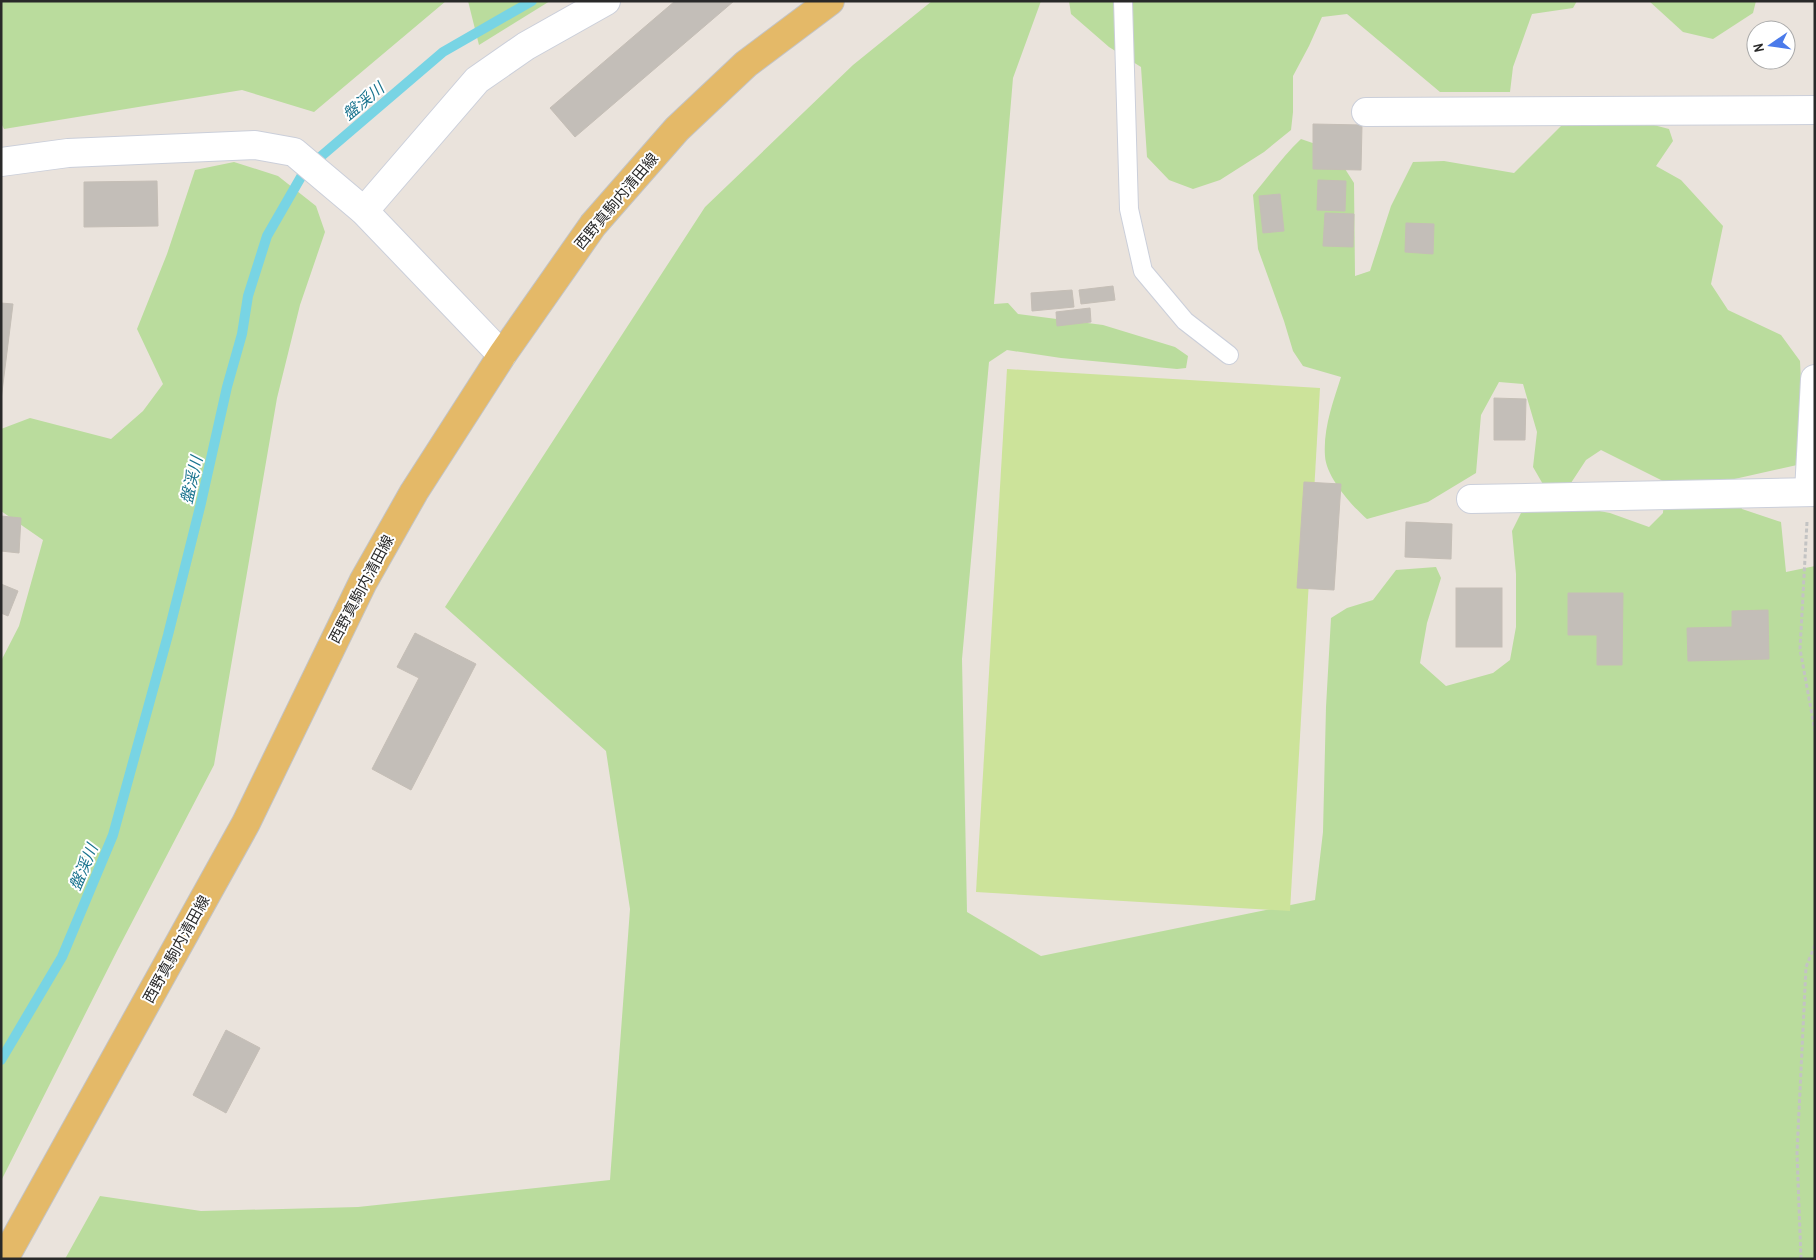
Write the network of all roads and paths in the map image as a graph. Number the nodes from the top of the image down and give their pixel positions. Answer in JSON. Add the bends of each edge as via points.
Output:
{"nodes":[{"id":1,"x":606,"y":1,"type":"edge"},
{"id":2,"x":830,"y":1,"type":"edge"},
{"id":3,"x":1123,"y":1,"type":"edge"},
{"id":4,"x":1815,"y":110,"type":"edge"},
{"id":5,"x":1366,"y":112,"type":"dead end"},
{"id":6,"x":1,"y":162,"type":"edge"},
{"id":7,"x":361,"y":207,"type":"junction"},
{"id":8,"x":502,"y":355,"type":"junction"},
{"id":9,"x":1229,"y":355,"type":"dead end"},
{"id":10,"x":1815,"y":379,"type":"edge"},
{"id":11,"x":1812,"y":492,"type":"edge"},
{"id":12,"x":1471,"y":499,"type":"dead end"},
{"id":13,"x":1815,"y":731,"type":"edge"},
{"id":14,"x":1815,"y":945,"type":"edge"},
{"id":15,"x":4,"y":1259,"type":"edge"},
{"id":16,"x":1801,"y":1259,"type":"edge"}],
"edges":[{"from":1,"to":7,"type":"street","via":[[526,46],[477,80]]},
{"from":2,"to":8,"type":"main road","name":"西野真駒内清田線","via":[[746,64],[677,129],[593,225]]},
{"from":3,"to":9,"type":"lane","via":[[1129,209],[1143,271],[1185,321]]},
{"from":4,"to":5,"type":"street"},
{"from":6,"to":7,"type":"street","via":[[68,153],[254,144],[294,152]]},
{"from":7,"to":8,"type":"street"},
{"from":8,"to":15,"type":"main road","name":"西野真駒内清田線","via":[[414,492],[363,582],[246,823]]},
{"from":10,"to":11,"type":"street"},
{"from":11,"to":12,"type":"street"},
{"from":11,"to":13,"type":"path","via":[[1800,649]]},
{"from":14,"to":16,"type":"path","via":[[1806,967],[1797,1143]]}]}
